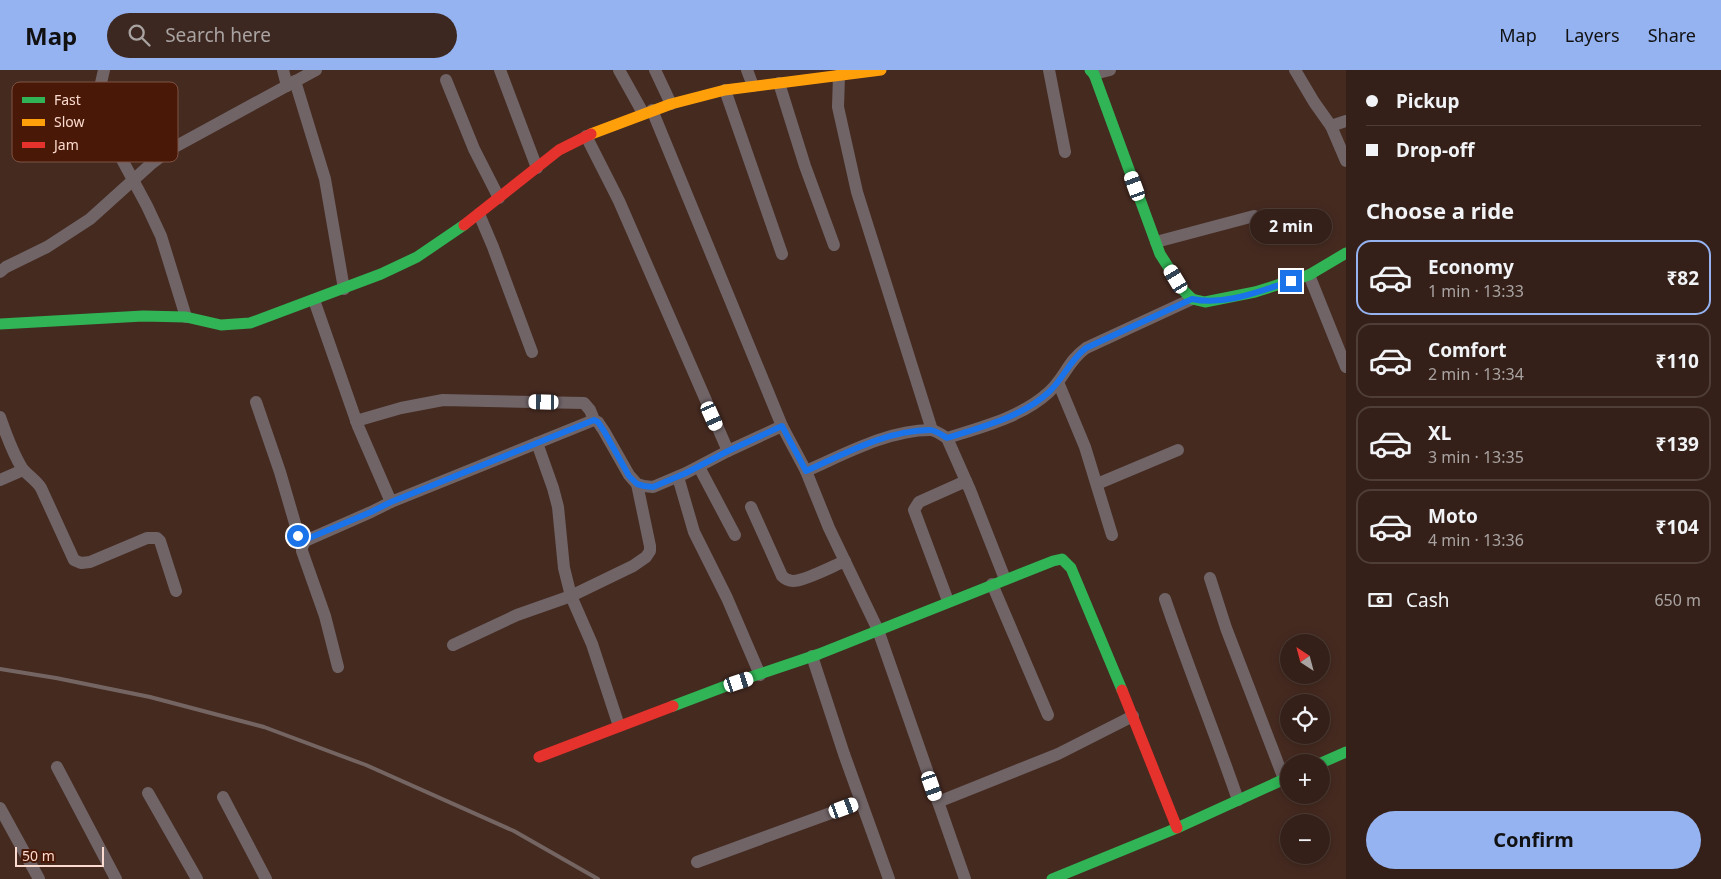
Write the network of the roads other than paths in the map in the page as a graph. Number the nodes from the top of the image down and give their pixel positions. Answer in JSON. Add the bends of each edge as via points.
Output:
{"nodes":[{"id":1,"x":282,"y":70,"type":"edge"},
{"id":2,"x":316,"y":70,"type":"edge"},
{"id":3,"x":500,"y":70,"type":"edge"},
{"id":4,"x":618,"y":70,"type":"edge"},
{"id":5,"x":655,"y":70,"type":"edge"},
{"id":6,"x":747,"y":70,"type":"edge"},
{"id":7,"x":880,"y":70,"type":"edge"},
{"id":8,"x":1048,"y":70,"type":"edge"},
{"id":9,"x":1110,"y":70,"type":"edge"},
{"id":10,"x":1295,"y":70,"type":"edge"},
{"id":11,"x":1092,"y":72,"type":"edge"},
{"id":12,"x":839,"y":75,"type":"junction"},
{"id":13,"x":446,"y":80,"type":"dead end"},
{"id":14,"x":779,"y":83,"type":"junction"},
{"id":15,"x":291,"y":84,"type":"junction"},
{"id":16,"x":753,"y":86,"type":"junction"},
{"id":17,"x":725,"y":90,"type":"junction"},
{"id":18,"x":671,"y":104,"type":"junction"},
{"id":19,"x":647,"y":112,"type":"junction"},
{"id":20,"x":1346,"y":121,"type":"edge"},
{"id":21,"x":1331,"y":126,"type":"junction"},
{"id":22,"x":586,"y":136,"type":"junction"},
{"id":23,"x":178,"y":147,"type":"edge"},
{"id":24,"x":1066,"y":152,"type":"dead end"},
{"id":25,"x":1346,"y":161,"type":"edge"},
{"id":26,"x":123,"y":162,"type":"edge"},
{"id":27,"x":156,"y":162,"type":"edge"},
{"id":28,"x":537,"y":168,"type":"junction"},
{"id":29,"x":133,"y":180,"type":"junction"},
{"id":30,"x":499,"y":198,"type":"junction"},
{"id":31,"x":479,"y":214,"type":"junction"},
{"id":32,"x":1254,"y":216,"type":"dead end"},
{"id":33,"x":1156,"y":242,"type":"junction"},
{"id":34,"x":834,"y":244,"type":"dead end"},
{"id":35,"x":1346,"y":253,"type":"edge"},
{"id":36,"x":782,"y":254,"type":"dead end"},
{"id":37,"x":0,"y":272,"type":"edge"},
{"id":38,"x":1309,"y":275,"type":"junction"},
{"id":39,"x":344,"y":289,"type":"junction"},
{"id":40,"x":1192,"y":299,"type":"junction"},
{"id":41,"x":314,"y":300,"type":"junction"},
{"id":42,"x":186,"y":317,"type":"junction"},
{"id":43,"x":0,"y":324,"type":"edge"},
{"id":44,"x":532,"y":352,"type":"dead end"},
{"id":45,"x":1346,"y":367,"type":"edge"},
{"id":46,"x":1058,"y":382,"type":"junction"},
{"id":47,"x":256,"y":402,"type":"dead end"},
{"id":48,"x":0,"y":417,"type":"edge"},
{"id":49,"x":594,"y":420,"type":"junction"},
{"id":50,"x":356,"y":421,"type":"junction"},
{"id":51,"x":782,"y":426,"type":"junction"},
{"id":52,"x":932,"y":430,"type":"junction"},
{"id":53,"x":947,"y":438,"type":"junction"},
{"id":54,"x":537,"y":443,"type":"junction"},
{"id":55,"x":1178,"y":450,"type":"dead end"},
{"id":56,"x":728,"y":451,"type":"junction"},
{"id":57,"x":699,"y":467,"type":"junction"},
{"id":58,"x":23,"y":470,"type":"junction"},
{"id":59,"x":806,"y":471,"type":"junction"},
{"id":60,"x":678,"y":476,"type":"junction"},
{"id":61,"x":0,"y":480,"type":"edge"},
{"id":62,"x":966,"y":481,"type":"junction"},
{"id":63,"x":637,"y":484,"type":"junction"},
{"id":64,"x":1097,"y":484,"type":"junction"},
{"id":65,"x":391,"y":502,"type":"junction"},
{"id":66,"x":751,"y":507,"type":"dead end"},
{"id":67,"x":735,"y":535,"type":"dead end"},
{"id":68,"x":1112,"y":535,"type":"dead end"},
{"id":69,"x":302,"y":543,"type":"junction"},
{"id":70,"x":845,"y":561,"type":"junction"},
{"id":71,"x":1210,"y":578,"type":"dead end"},
{"id":72,"x":1004,"y":579,"type":"junction"},
{"id":73,"x":992,"y":584,"type":"junction"},
{"id":74,"x":176,"y":591,"type":"dead end"},
{"id":75,"x":571,"y":596,"type":"junction"},
{"id":76,"x":1165,"y":599,"type":"dead end"},
{"id":77,"x":948,"y":602,"type":"junction"},
{"id":78,"x":878,"y":630,"type":"junction"},
{"id":79,"x":453,"y":645,"type":"dead end"},
{"id":80,"x":812,"y":656,"type":"junction"},
{"id":81,"x":338,"y":667,"type":"dead end"},
{"id":82,"x":760,"y":675,"type":"junction"},
{"id":83,"x":1048,"y":715,"type":"dead end"},
{"id":84,"x":1133,"y":716,"type":"junction"},
{"id":85,"x":620,"y":726,"type":"junction"},
{"id":86,"x":1346,"y":752,"type":"edge"},
{"id":87,"x":539,"y":757,"type":"dead end"},
{"id":88,"x":1330,"y":759,"type":"edge"},
{"id":89,"x":1280,"y":761,"type":"edge"},
{"id":90,"x":57,"y":767,"type":"dead end"},
{"id":91,"x":1280,"y":781,"type":"edge"},
{"id":92,"x":148,"y":793,"type":"dead end"},
{"id":93,"x":223,"y":797,"type":"dead end"},
{"id":94,"x":1238,"y":800,"type":"junction"},
{"id":95,"x":861,"y":802,"type":"junction"},
{"id":96,"x":938,"y":802,"type":"junction"},
{"id":97,"x":0,"y":808,"type":"edge"},
{"id":98,"x":1177,"y":828,"type":"junction"},
{"id":99,"x":698,"y":862,"type":"dead end"},
{"id":100,"x":39,"y":879,"type":"edge"},
{"id":101,"x":116,"y":879,"type":"edge"},
{"id":102,"x":197,"y":879,"type":"edge"},
{"id":103,"x":266,"y":879,"type":"edge"},
{"id":104,"x":889,"y":879,"type":"edge"},
{"id":105,"x":965,"y":879,"type":"edge"},
{"id":106,"x":1054,"y":879,"type":"edge"}],
"edges":[{"from":1,"to":15,"type":"street"},
{"from":2,"to":15,"type":"street"},
{"from":3,"to":28,"type":"street"},
{"from":4,"to":19,"type":"street"},
{"from":5,"to":18,"type":"street"},
{"from":6,"to":16,"type":"street"},
{"from":7,"to":12,"type":"street"},
{"from":8,"to":24,"type":"street"},
{"from":9,"to":11,"type":"street"},
{"from":10,"to":21,"type":"street"},
{"from":11,"to":33,"type":"street"},
{"from":12,"to":14,"type":"street"},
{"from":12,"to":52,"type":"street","via":[[838,107],[857,192]]},
{"from":13,"to":30,"type":"street","via":[[474,149]]},
{"from":14,"to":16,"type":"street"},
{"from":14,"to":34,"type":"street"},
{"from":15,"to":23,"type":"street"},
{"from":15,"to":39,"type":"street","via":[[325,179]]},
{"from":16,"to":17,"type":"street"},
{"from":17,"to":18,"type":"street"},
{"from":17,"to":36,"type":"street"},
{"from":18,"to":19,"type":"street"},
{"from":19,"to":22,"type":"street"},
{"from":19,"to":51,"type":"street"},
{"from":20,"to":21,"type":"street"},
{"from":21,"to":25,"type":"street"},
{"from":22,"to":28,"type":"street","via":[[559,150]]},
{"from":22,"to":56,"type":"street","via":[[619,201]]},
{"from":26,"to":29,"type":"street"},
{"from":27,"to":29,"type":"street"},
{"from":28,"to":30,"type":"street"},
{"from":29,"to":37,"type":"street","via":[[90,219],[48,247]]},
{"from":29,"to":42,"type":"street","via":[[161,236]]},
{"from":30,"to":31,"type":"street"},
{"from":31,"to":39,"type":"street","via":[[417,257]]},
{"from":31,"to":44,"type":"street"},
{"from":32,"to":33,"type":"street"},
{"from":33,"to":40,"type":"street","via":[[1160,254]]},
{"from":35,"to":38,"type":"street"},
{"from":38,"to":40,"type":"street","via":[[1221,300],[1205,302]]},
{"from":38,"to":45,"type":"street"},
{"from":39,"to":41,"type":"street"},
{"from":40,"to":46,"type":"street","via":[[1086,348],[1076,356]]},
{"from":41,"to":42,"type":"street","via":[[236,325]]},
{"from":41,"to":50,"type":"street"},
{"from":42,"to":43,"type":"street","via":[[144,316]]},
{"from":46,"to":53,"type":"street","via":[[1039,400],[1008,416]]},
{"from":46,"to":64,"type":"street","via":[[1080,431]]},
{"from":47,"to":69,"type":"street"},
{"from":48,"to":58,"type":"street"},
{"from":49,"to":50,"type":"street","via":[[584,404],[443,400]]},
{"from":49,"to":54,"type":"street"},
{"from":49,"to":63,"type":"street"},
{"from":50,"to":65,"type":"street"},
{"from":51,"to":56,"type":"street"},
{"from":51,"to":59,"type":"street"},
{"from":52,"to":53,"type":"street"},
{"from":52,"to":59,"type":"street","via":[[876,440]]},
{"from":53,"to":62,"type":"street"},
{"from":54,"to":65,"type":"street"},
{"from":54,"to":75,"type":"street","via":[[558,507],[564,568]]},
{"from":55,"to":64,"type":"street"},
{"from":56,"to":57,"type":"street"},
{"from":57,"to":60,"type":"street"},
{"from":57,"to":67,"type":"street"},
{"from":58,"to":61,"type":"street"},
{"from":58,"to":74,"type":"street","via":[[41,488],[74,560],[90,562],[147,538],[157,538]]},
{"from":59,"to":70,"type":"street"},
{"from":60,"to":63,"type":"street","via":[[653,487]]},
{"from":60,"to":82,"type":"street","via":[[694,532]]},
{"from":62,"to":72,"type":"street"},
{"from":62,"to":77,"type":"street","via":[[919,502],[914,510]]},
{"from":63,"to":75,"type":"street","via":[[650,552],[633,566]]},
{"from":64,"to":68,"type":"street"},
{"from":65,"to":69,"type":"street"},
{"from":66,"to":70,"type":"street","via":[[782,576],[787,580],[802,579]]},
{"from":69,"to":81,"type":"street"},
{"from":70,"to":78,"type":"street"},
{"from":71,"to":89,"type":"street","via":[[1226,628]]},
{"from":72,"to":73,"type":"street"},
{"from":72,"to":84,"type":"street","via":[[1053,560],[1062,559],[1067,563]]},
{"from":73,"to":77,"type":"street"},
{"from":73,"to":83,"type":"street"},
{"from":75,"to":79,"type":"street"},
{"from":75,"to":85,"type":"street","via":[[592,644]]},
{"from":76,"to":94,"type":"street"},
{"from":77,"to":78,"type":"street"},
{"from":78,"to":80,"type":"street"},
{"from":78,"to":96,"type":"street"},
{"from":80,"to":82,"type":"street"},
{"from":80,"to":95,"type":"street"},
{"from":82,"to":85,"type":"street"},
{"from":84,"to":96,"type":"street","via":[[1058,754]]},
{"from":84,"to":98,"type":"street"},
{"from":85,"to":87,"type":"street"},
{"from":86,"to":88,"type":"street"},
{"from":90,"to":101,"type":"street"},
{"from":91,"to":94,"type":"street"},
{"from":92,"to":102,"type":"street"},
{"from":93,"to":103,"type":"street"},
{"from":94,"to":98,"type":"street"},
{"from":95,"to":99,"type":"street"},
{"from":95,"to":104,"type":"street"},
{"from":96,"to":105,"type":"street"},
{"from":97,"to":100,"type":"street"},
{"from":98,"to":106,"type":"street"}]}
